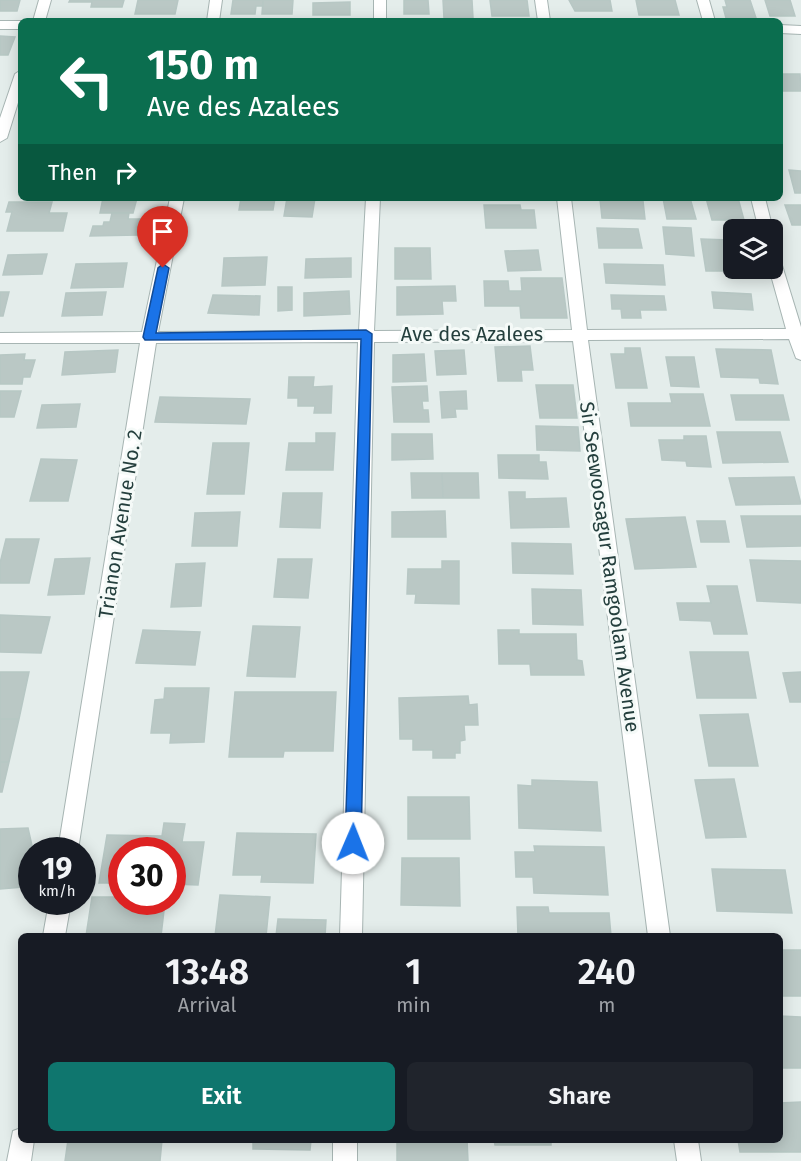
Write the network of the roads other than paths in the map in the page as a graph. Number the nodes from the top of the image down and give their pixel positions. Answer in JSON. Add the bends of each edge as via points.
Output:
{"nodes":[{"id":1,"x":45,"y":0,"type":"edge"},
{"id":2,"x":216,"y":0,"type":"edge"},
{"id":3,"x":380,"y":0,"type":"edge"},
{"id":4,"x":541,"y":0,"type":"edge"},
{"id":5,"x":703,"y":0,"type":"edge"},
{"id":6,"x":40,"y":18,"type":"edge"},
{"id":7,"x":213,"y":18,"type":"edge"},
{"id":8,"x":380,"y":18,"type":"edge"},
{"id":9,"x":544,"y":18,"type":"edge"},
{"id":10,"x":708,"y":18,"type":"edge"},
{"id":11,"x":0,"y":25,"type":"edge"},
{"id":12,"x":18,"y":25,"type":"edge"},
{"id":13,"x":783,"y":29,"type":"edge"},
{"id":14,"x":801,"y":30,"type":"edge"},
{"id":15,"x":18,"y":83,"type":"edge"},
{"id":16,"x":0,"y":138,"type":"edge"},
{"id":17,"x":176,"y":201,"type":"edge"},
{"id":18,"x":372,"y":201,"type":"edge"},
{"id":19,"x":564,"y":201,"type":"edge"},
{"id":20,"x":759,"y":201,"type":"edge"},
{"id":21,"x":763,"y":219,"type":"edge"},
{"id":22,"x":781,"y":279,"type":"edge"},
{"id":23,"x":366,"y":334,"type":"junction"},
{"id":24,"x":798,"y":334,"type":"edge"},
{"id":25,"x":579,"y":335,"type":"junction"},
{"id":26,"x":149,"y":337,"type":"junction"},
{"id":27,"x":0,"y":338,"type":"edge"},
{"id":28,"x":801,"y":354,"type":"edge"},
{"id":29,"x":70,"y":837,"type":"edge"},
{"id":30,"x":58,"y":915,"type":"edge"},
{"id":31,"x":55,"y":933,"type":"edge"},
{"id":32,"x":351,"y":933,"type":"edge"},
{"id":33,"x":659,"y":933,"type":"edge"},
{"id":34,"x":22,"y":1143,"type":"edge"},
{"id":35,"x":345,"y":1143,"type":"edge"},
{"id":36,"x":686,"y":1143,"type":"edge"},
{"id":37,"x":19,"y":1161,"type":"edge"},
{"id":38,"x":345,"y":1161,"type":"edge"},
{"id":39,"x":689,"y":1161,"type":"edge"}],
"edges":[{"from":1,"to":6,"type":"street"},
{"from":2,"to":7,"type":"street"},
{"from":3,"to":8,"type":"street"},
{"from":4,"to":9,"type":"street"},
{"from":5,"to":10,"type":"street"},
{"from":11,"to":12,"type":"street"},
{"from":13,"to":14,"type":"street"},
{"from":15,"to":16,"type":"street"},
{"from":17,"to":26,"type":"street","name":"Trianon Avenue No. 2"},
{"from":18,"to":23,"type":"street"},
{"from":19,"to":25,"type":"street","name":"Sir Seewoosagur Ramgoolam Avenue"},
{"from":20,"to":21,"type":"street"},
{"from":22,"to":24,"type":"street"},
{"from":23,"to":25,"type":"street","name":"Ave des Azalees"},
{"from":23,"to":26,"type":"street","name":"Ave des Azalees"},
{"from":23,"to":32,"type":"street"},
{"from":24,"to":25,"type":"street","name":"Ave des Azalees"},
{"from":24,"to":28,"type":"street"},
{"from":25,"to":33,"type":"street","name":"Sir Seewoosagur Ramgoolam Avenue"},
{"from":26,"to":27,"type":"street","name":"Ave des Azalees"},
{"from":26,"to":29,"type":"street","name":"Trianon Avenue No. 2"},
{"from":30,"to":31,"type":"street"},
{"from":34,"to":37,"type":"street"},
{"from":35,"to":38,"type":"street"},
{"from":36,"to":39,"type":"street"}]}
